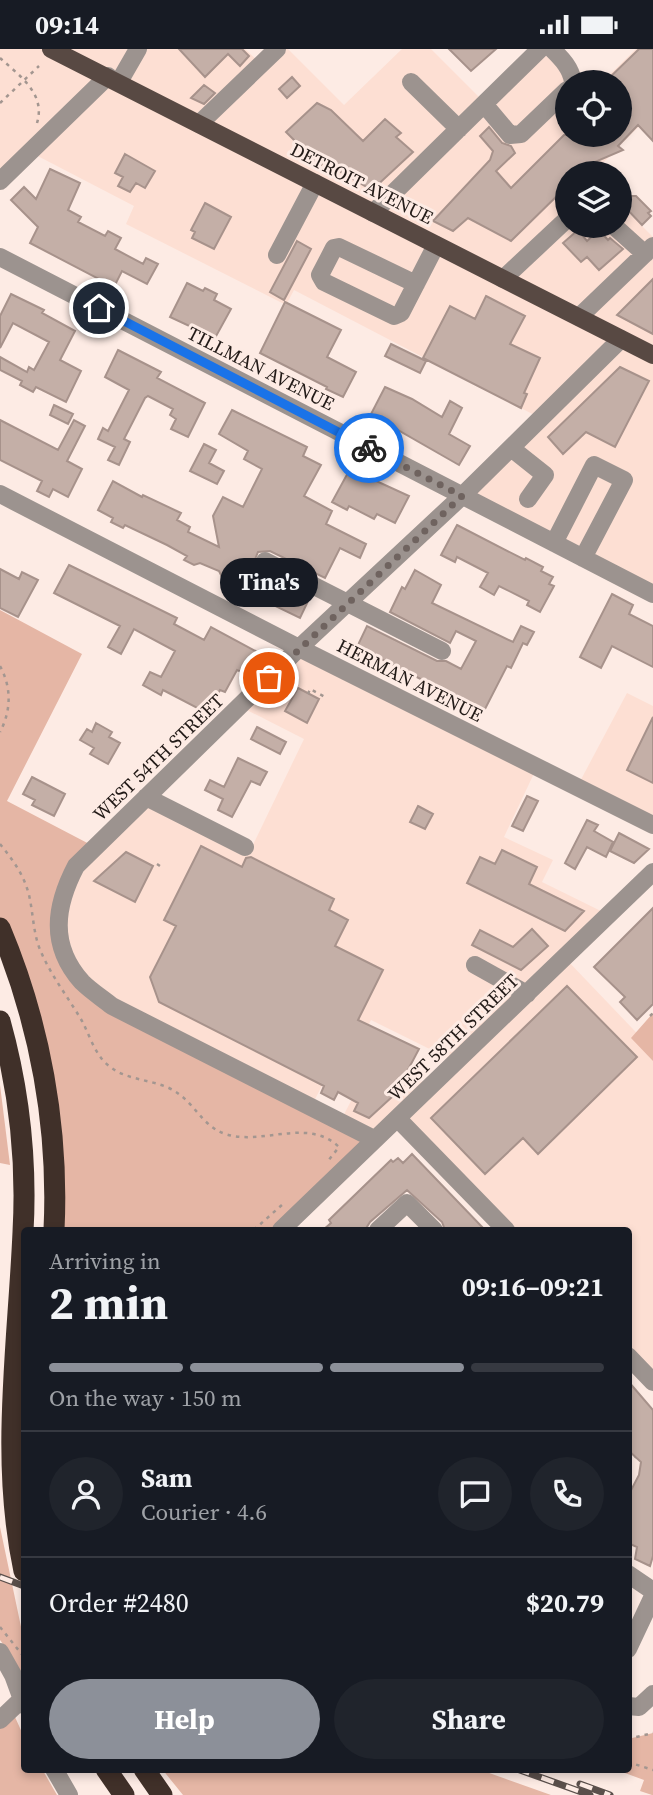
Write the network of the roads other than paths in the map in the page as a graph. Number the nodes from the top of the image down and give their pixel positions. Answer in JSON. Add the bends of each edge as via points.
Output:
{"nodes":[{"id":1,"x":51,"y":49,"type":"edge"},
{"id":2,"x":138,"y":49,"type":"edge"},
{"id":3,"x":277,"y":49,"type":"edge"},
{"id":4,"x":540,"y":49,"type":"edge"},
{"id":5,"x":552,"y":49,"type":"edge"},
{"id":6,"x":570,"y":70,"type":"edge"},
{"id":7,"x":113,"y":79,"type":"junction"},
{"id":8,"x":411,"y":82,"type":"dead end"},
{"id":9,"x":555,"y":101,"type":"edge"},
{"id":10,"x":484,"y":104,"type":"junction"},
{"id":11,"x":199,"y":124,"type":"junction"},
{"id":12,"x":459,"y":129,"type":"junction"},
{"id":13,"x":0,"y":181,"type":"edge"},
{"id":14,"x":315,"y":183,"type":"junction"},
{"id":15,"x":373,"y":213,"type":"junction"},
{"id":16,"x":555,"y":230,"type":"edge"},
{"id":17,"x":632,"y":238,"type":"edge"},
{"id":18,"x":436,"y":245,"type":"junction"},
{"id":19,"x":649,"y":250,"type":"edge"},
{"id":20,"x":277,"y":255,"type":"dead end"},
{"id":21,"x":0,"y":257,"type":"edge"},
{"id":22,"x":503,"y":279,"type":"junction"},
{"id":23,"x":416,"y":284,"type":"junction"},
{"id":24,"x":579,"y":317,"type":"junction"},
{"id":25,"x":621,"y":339,"type":"junction"},
{"id":26,"x":653,"y":355,"type":"edge"},
{"id":27,"x":511,"y":448,"type":"junction"},
{"id":28,"x":0,"y":493,"type":"edge"},
{"id":29,"x":462,"y":496,"type":"junction"},
{"id":30,"x":527,"y":499,"type":"dead end"},
{"id":31,"x":555,"y":544,"type":"junction"},
{"id":32,"x":583,"y":558,"type":"junction"},
{"id":33,"x":265,"y":561,"type":"dead end"},
{"id":34,"x":653,"y":594,"type":"edge"},
{"id":35,"x":348,"y":603,"type":"junction"},
{"id":36,"x":299,"y":648,"type":"junction"},
{"id":37,"x":442,"y":651,"type":"dead end"},
{"id":38,"x":146,"y":797,"type":"junction"},
{"id":39,"x":653,"y":825,"type":"edge"},
{"id":40,"x":246,"y":847,"type":"dead end"},
{"id":41,"x":653,"y":872,"type":"edge"},
{"id":42,"x":0,"y":928,"type":"edge"},
{"id":43,"x":475,"y":965,"type":"dead end"},
{"id":44,"x":527,"y":994,"type":"junction"},
{"id":45,"x":0,"y":1021,"type":"edge"},
{"id":46,"x":398,"y":1119,"type":"junction"},
{"id":47,"x":374,"y":1139,"type":"junction"},
{"id":48,"x":23,"y":1227,"type":"edge"},
{"id":49,"x":54,"y":1227,"type":"edge"},
{"id":50,"x":287,"y":1227,"type":"edge"},
{"id":51,"x":381,"y":1227,"type":"edge"},
{"id":52,"x":431,"y":1227,"type":"edge"},
{"id":53,"x":503,"y":1227,"type":"edge"},
{"id":54,"x":21,"y":1264,"type":"edge"},
{"id":55,"x":632,"y":1360,"type":"edge"},
{"id":56,"x":653,"y":1382,"type":"edge"},
{"id":57,"x":21,"y":1552,"type":"edge"},
{"id":58,"x":632,"y":1576,"type":"edge"},
{"id":59,"x":651,"y":1585,"type":"edge"},
{"id":60,"x":632,"y":1638,"type":"edge"},
{"id":61,"x":0,"y":1652,"type":"edge"},
{"id":62,"x":653,"y":1694,"type":"edge"},
{"id":63,"x":21,"y":1697,"type":"edge"},
{"id":64,"x":21,"y":1704,"type":"edge"},
{"id":65,"x":632,"y":1706,"type":"edge"},
{"id":66,"x":0,"y":1720,"type":"edge"},
{"id":67,"x":56,"y":1773,"type":"edge"},
{"id":68,"x":109,"y":1773,"type":"edge"},
{"id":69,"x":147,"y":1773,"type":"edge"},
{"id":70,"x":69,"y":1795,"type":"edge"},
{"id":71,"x":124,"y":1795,"type":"edge"},
{"id":72,"x":162,"y":1795,"type":"edge"}],
"edges":[{"from":1,"to":7,"type":"main road","name":"DETROIT AVENUE"},
{"from":2,"to":7,"type":"street"},
{"from":3,"to":11,"type":"street"},
{"from":4,"to":10,"type":"street"},
{"from":5,"to":6,"type":"street"},
{"from":7,"to":11,"type":"main road","name":"DETROIT AVENUE"},
{"from":7,"to":13,"type":"street"},
{"from":8,"to":12,"type":"street"},
{"from":9,"to":10,"type":"street","via":[[516,136],[510,135]]},
{"from":10,"to":12,"type":"street"},
{"from":11,"to":14,"type":"main road","name":"DETROIT AVENUE"},
{"from":12,"to":15,"type":"street"},
{"from":14,"to":15,"type":"main road","name":"DETROIT AVENUE"},
{"from":14,"to":20,"type":"street"},
{"from":15,"to":18,"type":"main road","name":"DETROIT AVENUE"},
{"from":16,"to":22,"type":"street"},
{"from":17,"to":19,"type":"street"},
{"from":18,"to":22,"type":"main road","name":"DETROIT AVENUE"},
{"from":18,"to":23,"type":"street"},
{"from":19,"to":24,"type":"street"},
{"from":21,"to":29,"type":"street","name":"TILLMAN AVENUE"},
{"from":22,"to":24,"type":"main road","name":"DETROIT AVENUE"},
{"from":23,"to":23,"type":"street","via":[[401,313],[394,316],[324,282],[320,275],[334,248],[340,247]]},
{"from":24,"to":25,"type":"main road","name":"DETROIT AVENUE"},
{"from":25,"to":26,"type":"main road","name":"DETROIT AVENUE"},
{"from":25,"to":27,"type":"street","name":"WEST 54TH STREET"},
{"from":27,"to":29,"type":"street","name":"WEST 54TH STREET"},
{"from":27,"to":30,"type":"street","via":[[549,468]]},
{"from":28,"to":36,"type":"street","name":"HERMAN AVENUE"},
{"from":29,"to":31,"type":"street","name":"TILLMAN AVENUE"},
{"from":29,"to":35,"type":"street","name":"WEST 54TH STREET"},
{"from":31,"to":32,"type":"street","name":"TILLMAN AVENUE"},
{"from":31,"to":32,"type":"street","via":[[594,465],[624,480]]},
{"from":32,"to":34,"type":"street","name":"TILLMAN AVENUE"},
{"from":33,"to":35,"type":"street"},
{"from":35,"to":36,"type":"street","name":"WEST 54TH STREET"},
{"from":35,"to":37,"type":"street"},
{"from":36,"to":38,"type":"street","name":"WEST 54TH STREET"},
{"from":36,"to":39,"type":"street","name":"HERMAN AVENUE"},
{"from":38,"to":40,"type":"street"},
{"from":38,"to":47,"type":"street","name":"WEST 54TH STREET","via":[[76,866],[64,889],[58,917],[72,968],[112,1006]]},
{"from":41,"to":44,"type":"street","name":"WEST 58TH STREET"},
{"from":42,"to":49,"type":"highway","via":[[29,1010],[46,1089],[54,1166]]},
{"from":43,"to":44,"type":"street"},
{"from":44,"to":46,"type":"street","name":"WEST 58TH STREET"},
{"from":45,"to":48,"type":"highway","via":[[23,1159]]},
{"from":46,"to":47,"type":"street","name":"WEST 58TH STREET"},
{"from":46,"to":53,"type":"street"},
{"from":47,"to":50,"type":"street","name":"WEST 58TH STREET"},
{"from":51,"to":52,"type":"street","via":[[407,1203]]},
{"from":54,"to":57,"type":"highway","via":[[10,1433]]},
{"from":55,"to":56,"type":"street"},
{"from":58,"to":59,"type":"street"},
{"from":59,"to":60,"type":"street"},
{"from":61,"to":63,"type":"street"},
{"from":62,"to":65,"type":"street","via":[[639,1707]]},
{"from":64,"to":66,"type":"street"},
{"from":67,"to":70,"type":"street"},
{"from":68,"to":71,"type":"highway"},
{"from":69,"to":72,"type":"highway"}]}
